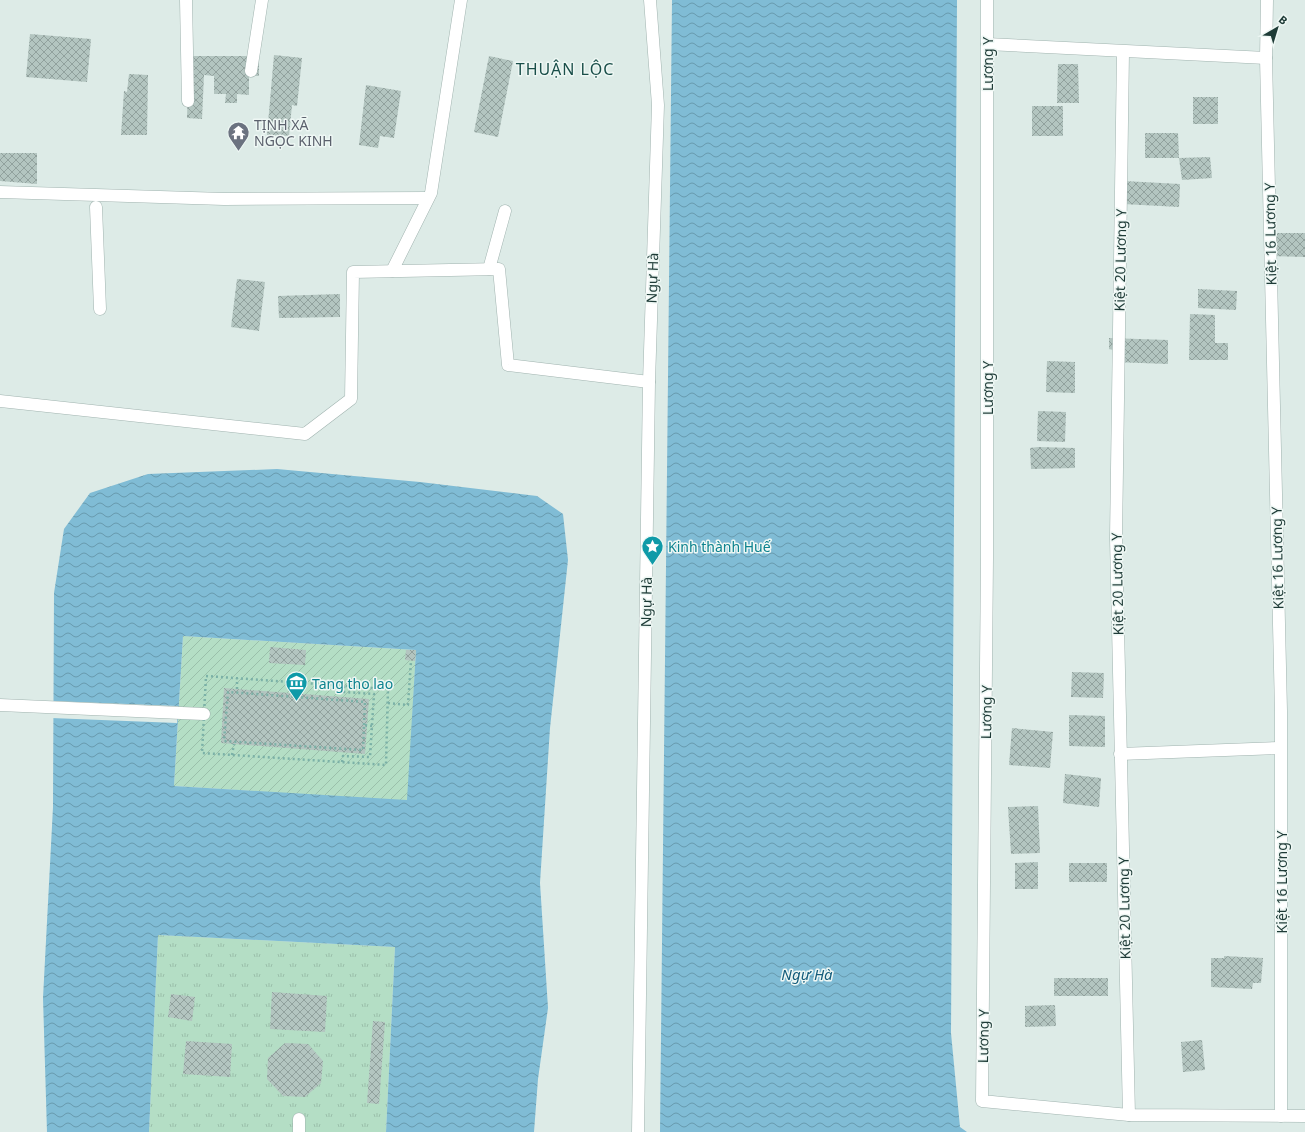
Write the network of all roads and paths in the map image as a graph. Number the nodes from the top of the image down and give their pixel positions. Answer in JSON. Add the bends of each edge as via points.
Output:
{"nodes":[{"id":1,"x":186,"y":0,"type":"edge"},
{"id":2,"x":262,"y":0,"type":"edge"},
{"id":3,"x":461,"y":0,"type":"edge"},
{"id":4,"x":650,"y":0,"type":"edge"},
{"id":5,"x":987,"y":0,"type":"edge"},
{"id":6,"x":1267,"y":0,"type":"edge"},
{"id":7,"x":987,"y":44,"type":"junction"},
{"id":8,"x":1123,"y":52,"type":"junction"},
{"id":9,"x":1266,"y":58,"type":"junction"},
{"id":10,"x":251,"y":71,"type":"dead end"},
{"id":11,"x":188,"y":101,"type":"dead end"},
{"id":12,"x":0,"y":192,"type":"edge"},
{"id":13,"x":428,"y":198,"type":"junction"},
{"id":14,"x":96,"y":207,"type":"dead end"},
{"id":15,"x":505,"y":211,"type":"dead end"},
{"id":16,"x":489,"y":269,"type":"junction"},
{"id":17,"x":392,"y":271,"type":"junction"},
{"id":18,"x":100,"y":309,"type":"dead end"},
{"id":19,"x":649,"y":382,"type":"junction"},
{"id":20,"x":0,"y":401,"type":"edge"},
{"id":21,"x":411,"y":661,"type":"dead end"},
{"id":22,"x":237,"y":678,"type":"junction"},
{"id":23,"x":344,"y":686,"type":"junction"},
{"id":24,"x":237,"y":689,"type":"dead end"},
{"id":25,"x":388,"y":703,"type":"junction"},
{"id":26,"x":0,"y":704,"type":"edge"},
{"id":27,"x":204,"y":714,"type":"junction"},
{"id":28,"x":364,"y":725,"type":"junction"},
{"id":29,"x":372,"y":726,"type":"junction"},
{"id":30,"x":234,"y":744,"type":"dead end"},
{"id":31,"x":1280,"y":748,"type":"junction"},
{"id":32,"x":1120,"y":754,"type":"junction"},
{"id":33,"x":232,"y":755,"type":"junction"},
{"id":34,"x":342,"y":762,"type":"junction"},
{"id":35,"x":1129,"y":1115,"type":"junction"},
{"id":36,"x":1281,"y":1116,"type":"junction"},
{"id":37,"x":1305,"y":1116,"type":"edge"},
{"id":38,"x":299,"y":1119,"type":"dead end"},
{"id":39,"x":299,"y":1132,"type":"edge"},
{"id":40,"x":638,"y":1132,"type":"edge"}],
"edges":[{"from":1,"to":11,"type":"street"},
{"from":2,"to":10,"type":"street"},
{"from":3,"to":13,"type":"street","via":[[431,193]]},
{"from":4,"to":19,"type":"street","name":"Ngự Hà","via":[[658,105]]},
{"from":5,"to":7,"type":"street","name":"Lương Y"},
{"from":6,"to":9,"type":"street","name":"Kiệt 16 Lương Y"},
{"from":7,"to":8,"type":"street"},
{"from":7,"to":35,"type":"street","name":"Lương Y","via":[[987,558],[982,1101]]},
{"from":8,"to":9,"type":"street"},
{"from":8,"to":32,"type":"street","name":"Kiệt 20 Lương Y","via":[[1116,538]]},
{"from":9,"to":31,"type":"street","name":"Kiệt 16 Lương Y"},
{"from":12,"to":13,"type":"street","via":[[224,199]]},
{"from":13,"to":17,"type":"street"},
{"from":14,"to":18,"type":"street"},
{"from":15,"to":16,"type":"street"},
{"from":16,"to":17,"type":"street"},
{"from":16,"to":19,"type":"street","via":[[499,269],[508,365]]},
{"from":17,"to":20,"type":"street","via":[[353,272],[352,399],[305,434]]},
{"from":19,"to":40,"type":"street","name":"Ngự Hà"},
{"from":21,"to":25,"type":"path","via":[[408,705]]},
{"from":22,"to":23,"type":"path"},
{"from":22,"to":24,"type":"path"},
{"from":22,"to":27,"type":"path","via":[[206,676]]},
{"from":23,"to":25,"type":"path","via":[[388,689]]},
{"from":23,"to":29,"type":"path","via":[[344,692],[374,694]]},
{"from":25,"to":34,"type":"path","via":[[386,765]]},
{"from":26,"to":27,"type":"street"},
{"from":27,"to":33,"type":"path","via":[[202,753]]},
{"from":28,"to":28,"type":"path","via":[[363,750],[224,741],[228,692],[365,702]]},
{"from":28,"to":29,"type":"path"},
{"from":29,"to":34,"type":"path","via":[[370,757],[343,756]]},
{"from":30,"to":33,"type":"path"},
{"from":31,"to":32,"type":"street"},
{"from":31,"to":36,"type":"street","name":"Kiệt 16 Lương Y"},
{"from":32,"to":35,"type":"street","name":"Kiệt 20 Lương Y"},
{"from":33,"to":34,"type":"path"},
{"from":35,"to":36,"type":"street","name":"Lương Y"},
{"from":36,"to":37,"type":"street","name":"Lương Y"},
{"from":38,"to":39,"type":"street"}]}
